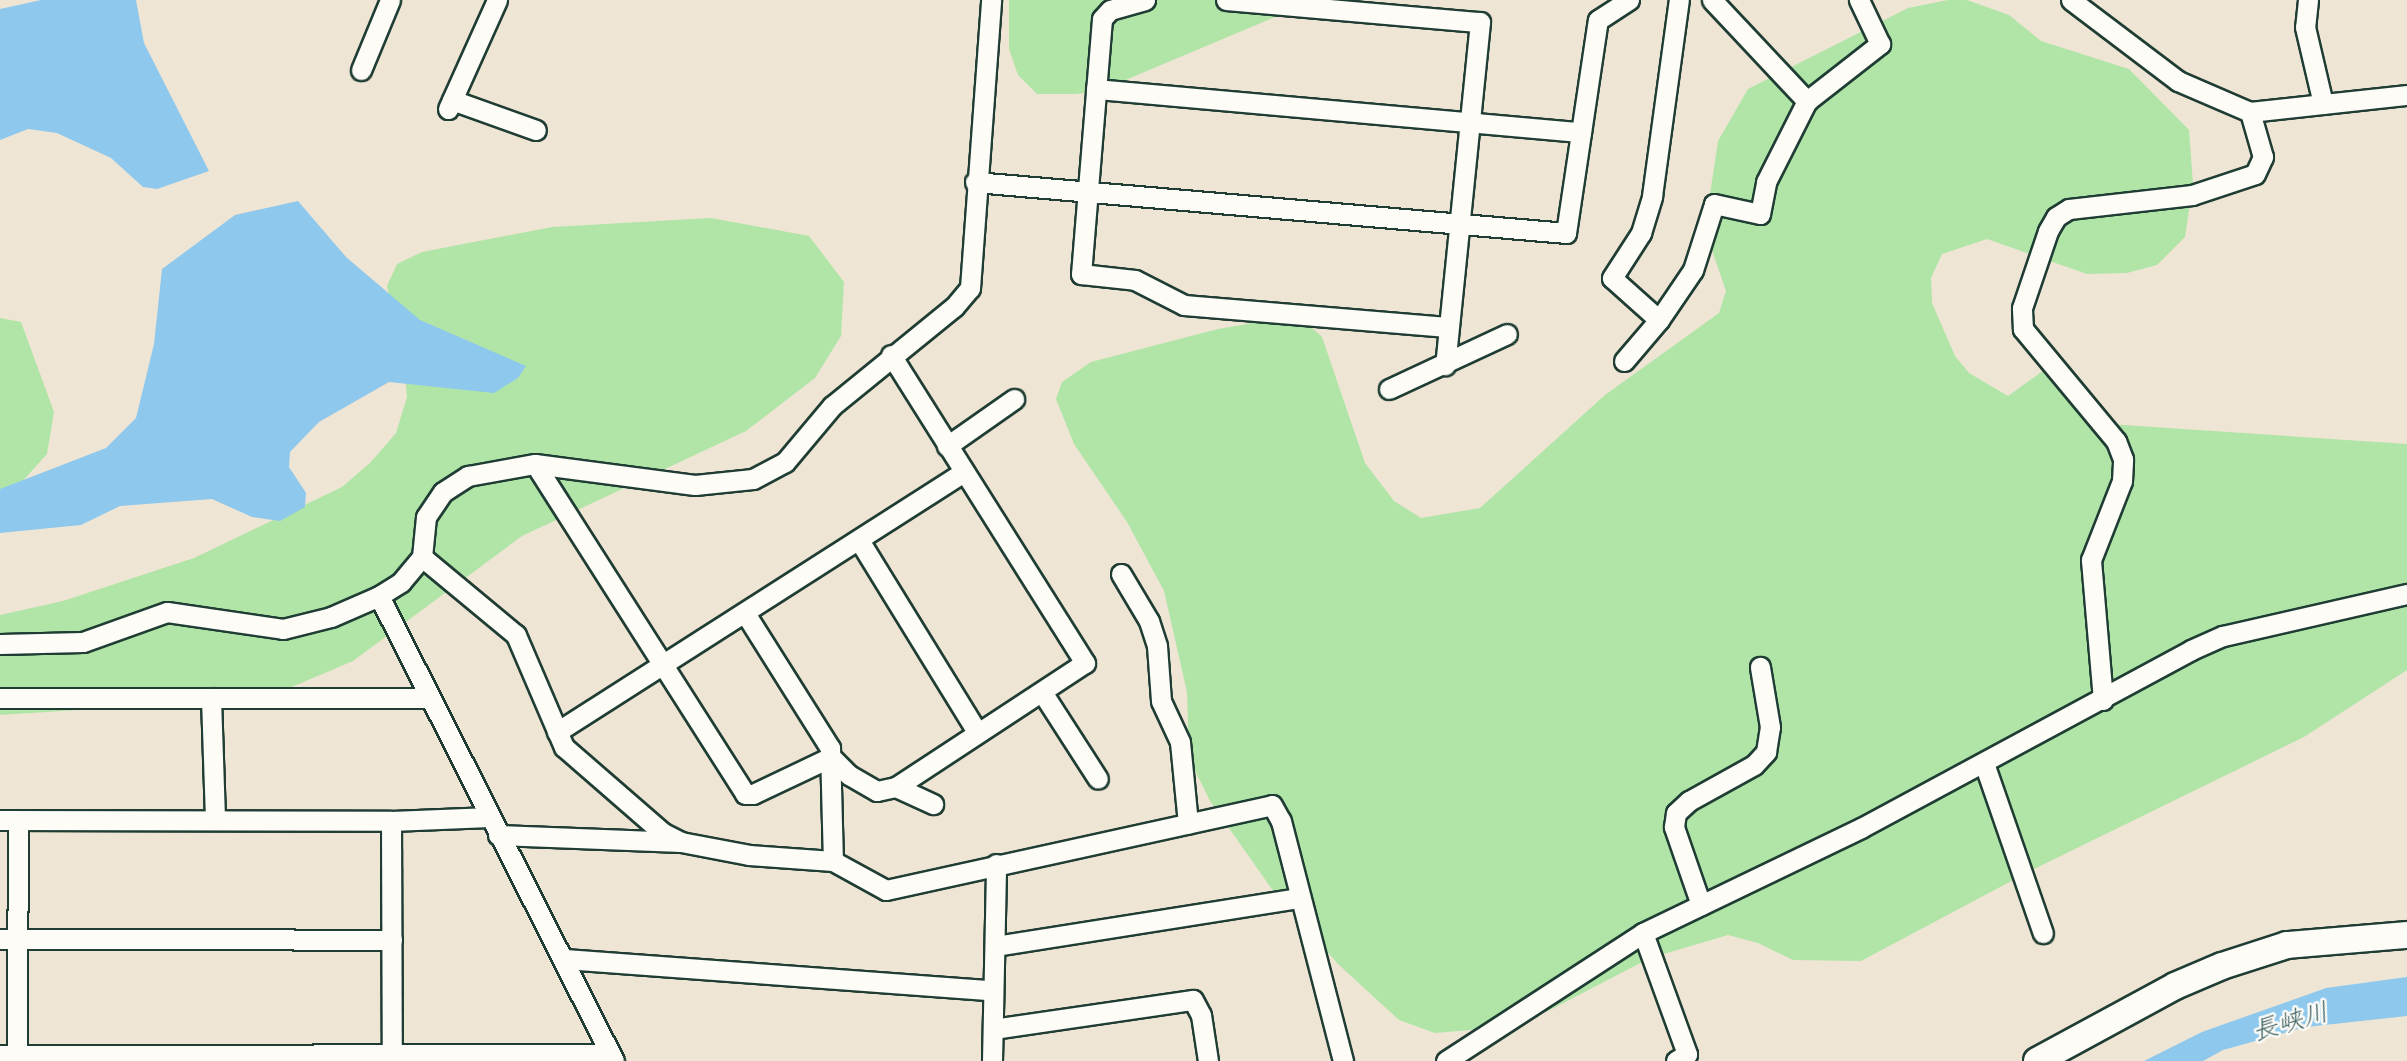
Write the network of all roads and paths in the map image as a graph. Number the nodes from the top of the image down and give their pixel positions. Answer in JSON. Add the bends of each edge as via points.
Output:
{"nodes":[{"id":1,"x":390,"y":0,"type":"edge"},
{"id":2,"x":497,"y":0,"type":"edge"},
{"id":3,"x":991,"y":0,"type":"edge"},
{"id":4,"x":1145,"y":0,"type":"edge"},
{"id":5,"x":1226,"y":0,"type":"edge"},
{"id":6,"x":1629,"y":0,"type":"edge"},
{"id":7,"x":1679,"y":0,"type":"edge"},
{"id":8,"x":1712,"y":0,"type":"edge"},
{"id":9,"x":1859,"y":0,"type":"edge"},
{"id":10,"x":2071,"y":0,"type":"edge"},
{"id":11,"x":2308,"y":0,"type":"edge"},
{"id":12,"x":361,"y":70,"type":"dead end"},
{"id":13,"x":1096,"y":89,"type":"junction"},
{"id":14,"x":2407,"y":95,"type":"edge"},
{"id":15,"x":1807,"y":102,"type":"junction"},
{"id":16,"x":2323,"y":104,"type":"junction"},
{"id":17,"x":2250,"y":112,"type":"junction"},
{"id":18,"x":1471,"y":121,"type":"junction"},
{"id":19,"x":537,"y":130,"type":"dead end"},
{"id":20,"x":1581,"y":132,"type":"junction"},
{"id":21,"x":975,"y":182,"type":"junction"},
{"id":22,"x":1087,"y":193,"type":"junction"},
{"id":23,"x":1458,"y":224,"type":"junction"},
{"id":24,"x":1659,"y":320,"type":"junction"},
{"id":25,"x":1447,"y":327,"type":"junction"},
{"id":26,"x":1507,"y":334,"type":"dead end"},
{"id":27,"x":891,"y":355,"type":"junction"},
{"id":28,"x":1624,"y":361,"type":"dead end"},
{"id":29,"x":1445,"y":365,"type":"junction"},
{"id":30,"x":1389,"y":389,"type":"dead end"},
{"id":31,"x":1014,"y":399,"type":"dead end"},
{"id":32,"x":947,"y":446,"type":"junction"},
{"id":33,"x":536,"y":464,"type":"junction"},
{"id":34,"x":964,"y":472,"type":"junction"},
{"id":35,"x":859,"y":540,"type":"junction"},
{"id":36,"x":422,"y":557,"type":"junction"},
{"id":37,"x":1121,"y":574,"type":"dead end"},
{"id":38,"x":2407,"y":594,"type":"edge"},
{"id":39,"x":379,"y":596,"type":"junction"},
{"id":40,"x":745,"y":613,"type":"junction"},
{"id":41,"x":0,"y":644,"type":"edge"},
{"id":42,"x":662,"y":663,"type":"junction"},
{"id":43,"x":1760,"y":667,"type":"dead end"},
{"id":44,"x":1042,"y":692,"type":"junction"},
{"id":45,"x":0,"y":698,"type":"edge"},
{"id":46,"x":211,"y":698,"type":"junction"},
{"id":47,"x":428,"y":698,"type":"junction"},
{"id":48,"x":2103,"y":700,"type":"junction"},
{"id":49,"x":557,"y":732,"type":"junction"},
{"id":50,"x":977,"y":732,"type":"junction"},
{"id":51,"x":831,"y":757,"type":"junction"},
{"id":52,"x":1984,"y":763,"type":"junction"},
{"id":53,"x":1098,"y":779,"type":"dead end"},
{"id":54,"x":897,"y":787,"type":"junction"},
{"id":55,"x":933,"y":804,"type":"dead end"},
{"id":56,"x":490,"y":817,"type":"junction"},
{"id":57,"x":215,"y":819,"type":"junction"},
{"id":58,"x":9,"y":820,"type":"edge"},
{"id":59,"x":391,"y":821,"type":"junction"},
{"id":60,"x":1188,"y":824,"type":"junction"},
{"id":61,"x":498,"y":835,"type":"junction"},
{"id":62,"x":681,"y":842,"type":"junction"},
{"id":63,"x":833,"y":861,"type":"junction"},
{"id":64,"x":996,"y":864,"type":"junction"},
{"id":65,"x":1299,"y":898,"type":"junction"},
{"id":66,"x":1702,"y":905,"type":"junction"},
{"id":67,"x":1643,"y":933,"type":"junction"},
{"id":68,"x":2043,"y":933,"type":"dead end"},
{"id":69,"x":2407,"y":935,"type":"edge"},
{"id":70,"x":8,"y":939,"type":"edge"},
{"id":71,"x":392,"y":940,"type":"junction"},
{"id":72,"x":996,"y":946,"type":"junction"},
{"id":73,"x":564,"y":959,"type":"junction"},
{"id":74,"x":991,"y":990,"type":"junction"},
{"id":75,"x":993,"y":1029,"type":"junction"},
{"id":76,"x":12,"y":1057,"type":"edge"},
{"id":77,"x":612,"y":1057,"type":"edge"},
{"id":78,"x":392,"y":1059,"type":"edge"},
{"id":79,"x":992,"y":1061,"type":"edge"},
{"id":80,"x":1208,"y":1061,"type":"edge"},
{"id":81,"x":1343,"y":1061,"type":"edge"},
{"id":82,"x":1446,"y":1061,"type":"edge"},
{"id":83,"x":1676,"y":1061,"type":"edge"},
{"id":84,"x":2037,"y":1061,"type":"edge"}],
"edges":[{"from":1,"to":12,"type":"street"},
{"from":2,"to":19,"type":"street","via":[[450,104]]},
{"from":3,"to":21,"type":"street"},
{"from":4,"to":13,"type":"street","via":[[1110,10],[1102,19]]},
{"from":5,"to":18,"type":"street","via":[[1480,23]]},
{"from":6,"to":20,"type":"street","via":[[1598,20]]},
{"from":7,"to":24,"type":"street","via":[[1652,196],[1641,233],[1612,278]]},
{"from":8,"to":15,"type":"street"},
{"from":9,"to":15,"type":"street","via":[[1880,44]]},
{"from":10,"to":17,"type":"street","via":[[2178,81]]},
{"from":11,"to":16,"type":"street","via":[[2305,27]]},
{"from":13,"to":18,"type":"street"},
{"from":13,"to":22,"type":"street"},
{"from":14,"to":16,"type":"street"},
{"from":15,"to":24,"type":"street","via":[[1766,182],[1760,214],[1714,204],[1693,270]]},
{"from":16,"to":17,"type":"street"},
{"from":17,"to":48,"type":"street","via":[[2263,157],[2255,174],[2192,195],[2070,209],[2056,217],[2022,308],[2023,330],[2116,441],[2123,459],[2122,481],[2091,560]]},
{"from":18,"to":20,"type":"street"},
{"from":18,"to":23,"type":"street"},
{"from":20,"to":23,"type":"street","via":[[1566,233]]},
{"from":21,"to":22,"type":"street"},
{"from":21,"to":27,"type":"street","via":[[970,288],[954,307]]},
{"from":22,"to":23,"type":"street"},
{"from":22,"to":25,"type":"street","via":[[1081,274],[1136,280],[1184,305]]},
{"from":23,"to":25,"type":"street"},
{"from":24,"to":28,"type":"street"},
{"from":25,"to":29,"type":"street"},
{"from":26,"to":29,"type":"street"},
{"from":27,"to":32,"type":"street"},
{"from":27,"to":33,"type":"street","via":[[832,406],[785,462],[753,479],[695,485]]},
{"from":29,"to":30,"type":"street"},
{"from":31,"to":32,"type":"street"},
{"from":32,"to":34,"type":"street"},
{"from":33,"to":36,"type":"street","via":[[468,476],[443,492],[426,517]]},
{"from":33,"to":42,"type":"street"},
{"from":34,"to":35,"type":"street"},
{"from":34,"to":44,"type":"street","via":[[1085,663]]},
{"from":35,"to":40,"type":"street"},
{"from":35,"to":50,"type":"street"},
{"from":36,"to":39,"type":"street","via":[[401,582]]},
{"from":36,"to":49,"type":"street","via":[[516,635]]},
{"from":37,"to":60,"type":"street","via":[[1149,621],[1157,646],[1161,702],[1180,742]]},
{"from":38,"to":48,"type":"street","via":[[2223,636]]},
{"from":39,"to":41,"type":"street","via":[[331,617],[283,629],[167,612],[83,642]]},
{"from":39,"to":47,"type":"street"},
{"from":40,"to":42,"type":"street"},
{"from":40,"to":51,"type":"street","via":[[830,748]]},
{"from":42,"to":49,"type":"street"},
{"from":42,"to":51,"type":"street","via":[[745,793],[753,794]]},
{"from":43,"to":66,"type":"street","via":[[1770,727],[1766,752],[1754,765],[1676,813],[1674,827]]},
{"from":44,"to":50,"type":"street"},
{"from":44,"to":53,"type":"street"},
{"from":45,"to":46,"type":"street"},
{"from":46,"to":47,"type":"street"},
{"from":46,"to":57,"type":"street"},
{"from":47,"to":56,"type":"street"},
{"from":48,"to":52,"type":"street"},
{"from":49,"to":62,"type":"street","via":[[564,747],[663,833]]},
{"from":50,"to":54,"type":"street"},
{"from":51,"to":54,"type":"street","via":[[849,775],[877,791]]},
{"from":51,"to":63,"type":"street"},
{"from":52,"to":66,"type":"street"},
{"from":52,"to":68,"type":"street"},
{"from":54,"to":55,"type":"street"},
{"from":56,"to":59,"type":"street"},
{"from":56,"to":61,"type":"street"},
{"from":57,"to":58,"type":"street"},
{"from":57,"to":59,"type":"street"},
{"from":58,"to":70,"type":"street"},
{"from":59,"to":71,"type":"street"},
{"from":60,"to":64,"type":"street"},
{"from":60,"to":65,"type":"street","via":[[1272,806],[1281,821]]},
{"from":61,"to":62,"type":"street"},
{"from":61,"to":73,"type":"street"},
{"from":62,"to":63,"type":"street","via":[[750,855]]},
{"from":63,"to":64,"type":"street","via":[[886,890]]},
{"from":64,"to":72,"type":"street"},
{"from":65,"to":72,"type":"street"},
{"from":65,"to":81,"type":"street"},
{"from":66,"to":67,"type":"street"},
{"from":67,"to":82,"type":"street"},
{"from":67,"to":83,"type":"street","via":[[1687,1054]]},
{"from":69,"to":84,"type":"street","via":[[2287,945],[2222,966],[2175,986]]},
{"from":70,"to":71,"type":"street"},
{"from":70,"to":76,"type":"street"},
{"from":71,"to":78,"type":"street"},
{"from":72,"to":74,"type":"street"},
{"from":73,"to":74,"type":"street"},
{"from":73,"to":77,"type":"street"},
{"from":74,"to":75,"type":"street"},
{"from":75,"to":79,"type":"street"},
{"from":75,"to":80,"type":"street","via":[[1193,1000],[1201,1015]]},
{"from":76,"to":78,"type":"street"},
{"from":77,"to":78,"type":"street"}]}
